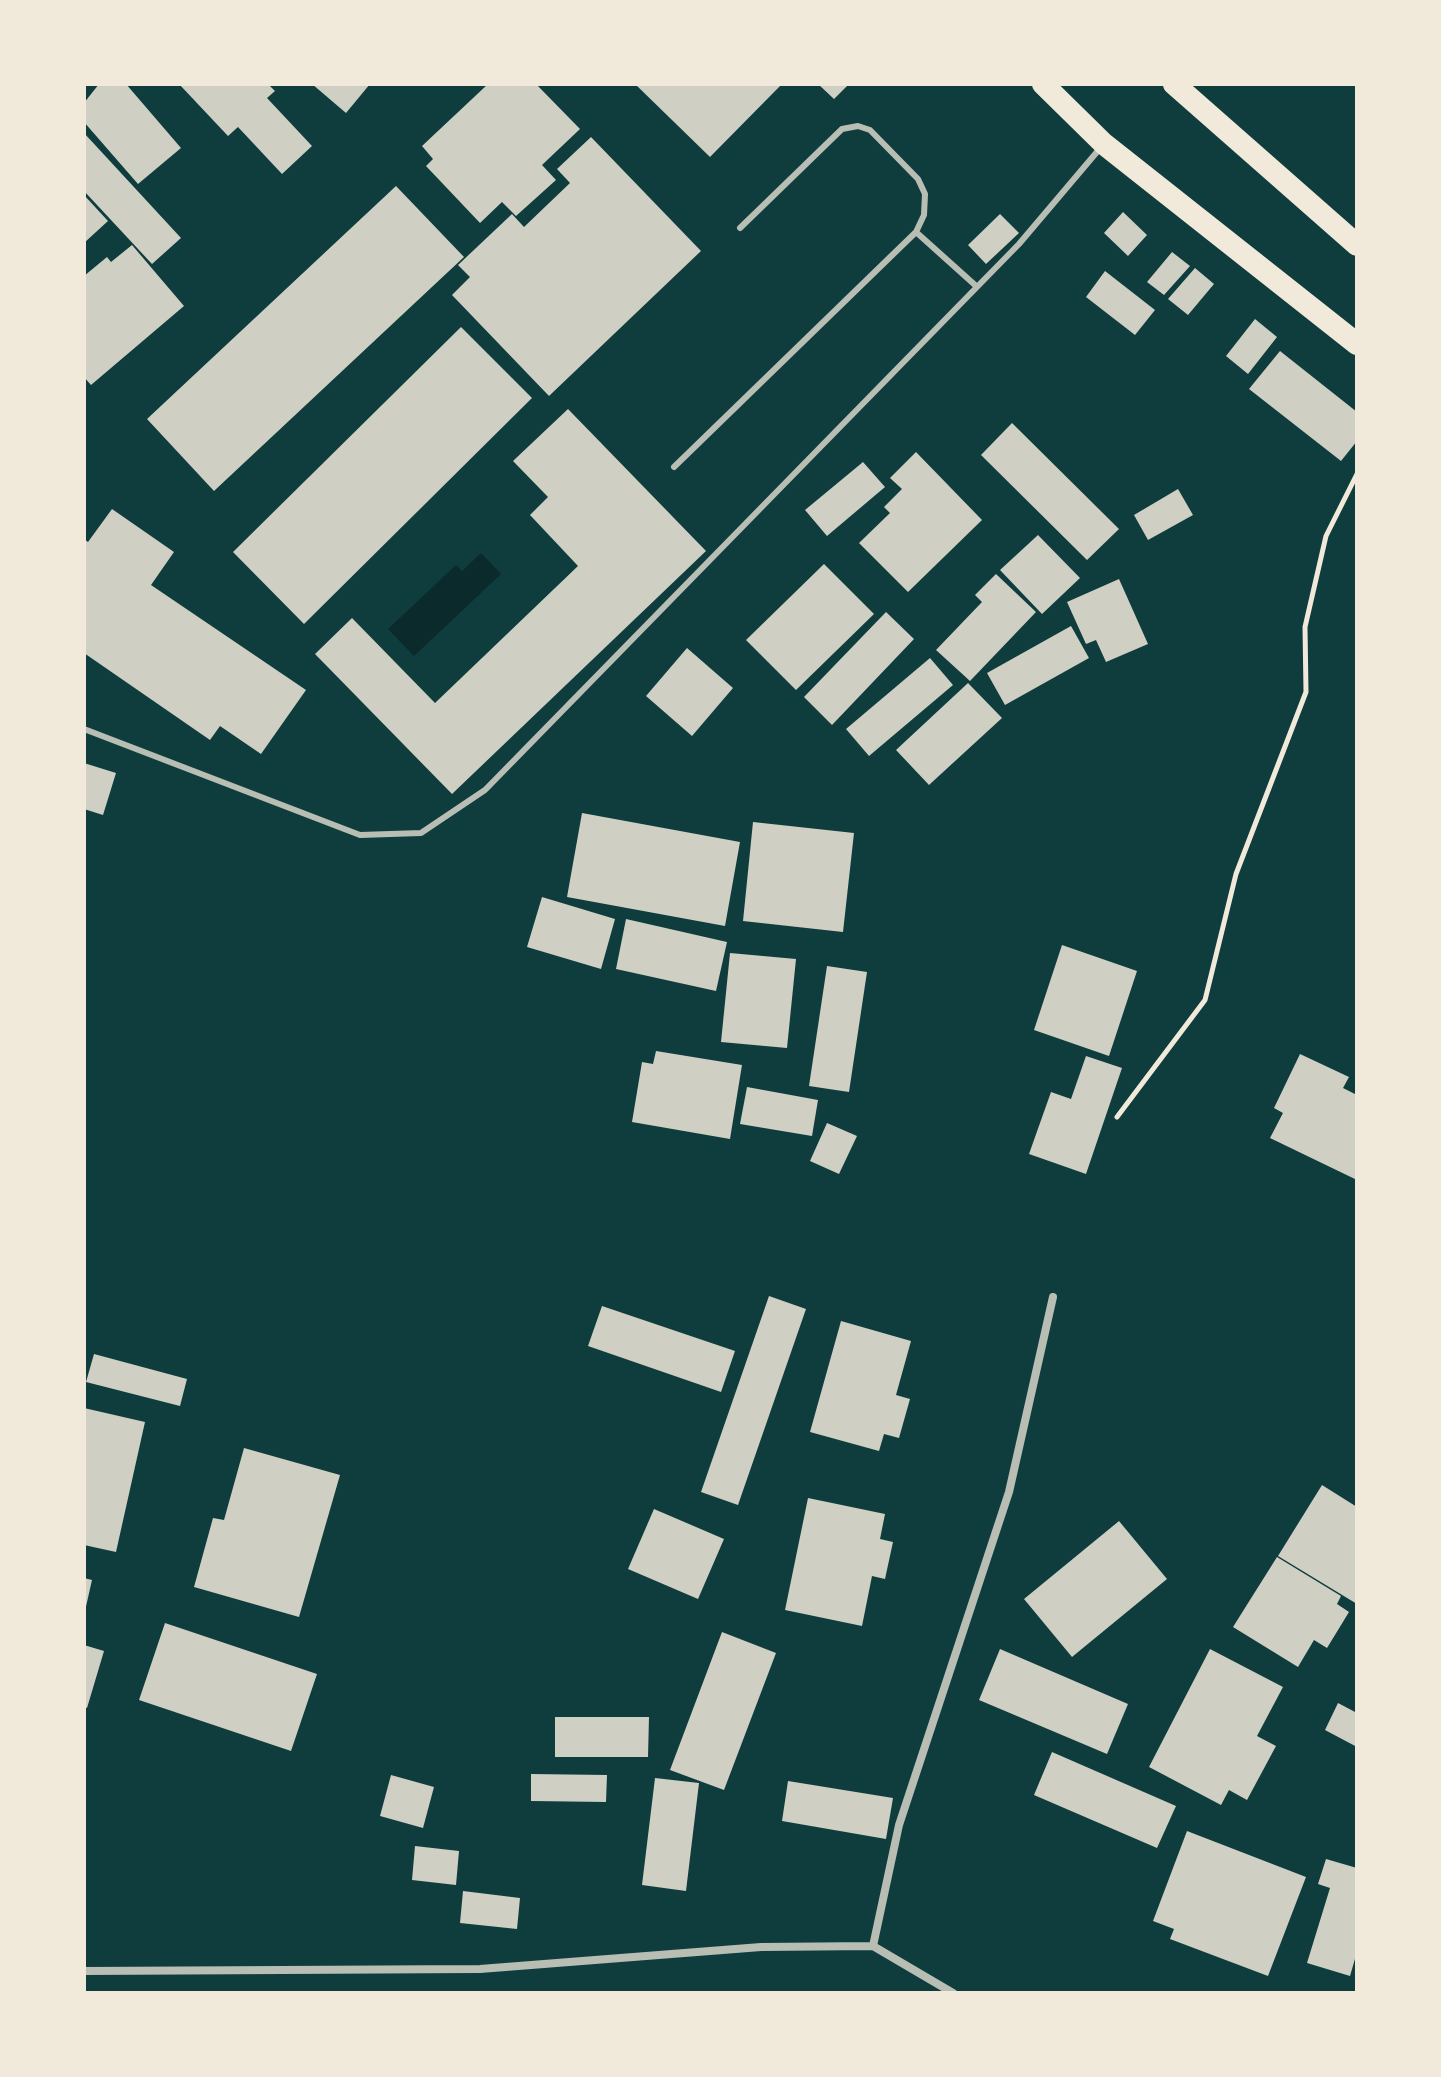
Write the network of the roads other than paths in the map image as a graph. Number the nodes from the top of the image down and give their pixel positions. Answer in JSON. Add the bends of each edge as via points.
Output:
{"nodes":[{"id":1,"x":1043,"y":84,"type":"edge"},
{"id":2,"x":1174,"y":84,"type":"edge"},
{"id":3,"x":1104,"y":144,"type":"junction"},
{"id":4,"x":740,"y":228,"type":"dead end"},
{"id":5,"x":916,"y":232,"type":"junction"},
{"id":6,"x":1357,"y":245,"type":"edge"},
{"id":7,"x":975,"y":285,"type":"junction"},
{"id":8,"x":1357,"y":344,"type":"edge"},
{"id":9,"x":674,"y":467,"type":"dead end"},
{"id":10,"x":84,"y":729,"type":"edge"},
{"id":11,"x":1053,"y":1297,"type":"dead end"},
{"id":12,"x":873,"y":1946,"type":"junction"},
{"id":13,"x":84,"y":1971,"type":"edge"},
{"id":14,"x":953,"y":1993,"type":"edge"}],
"edges":[{"from":1,"to":3,"type":"highway"},
{"from":2,"to":6,"type":"highway"},
{"from":3,"to":7,"type":"lane","via":[[1019,244]]},
{"from":3,"to":8,"type":"highway"},
{"from":4,"to":5,"type":"lane","via":[[842,129],[858,126],[870,130],[918,179],[925,194]]},
{"from":5,"to":7,"type":"lane"},
{"from":5,"to":9,"type":"lane"},
{"from":7,"to":10,"type":"lane","via":[[485,790],[421,833],[360,835]]},
{"from":11,"to":12,"type":"street","via":[[1009,1492],[899,1825]]},
{"from":12,"to":13,"type":"street","via":[[761,1947],[480,1969]]},
{"from":12,"to":14,"type":"street"}]}
